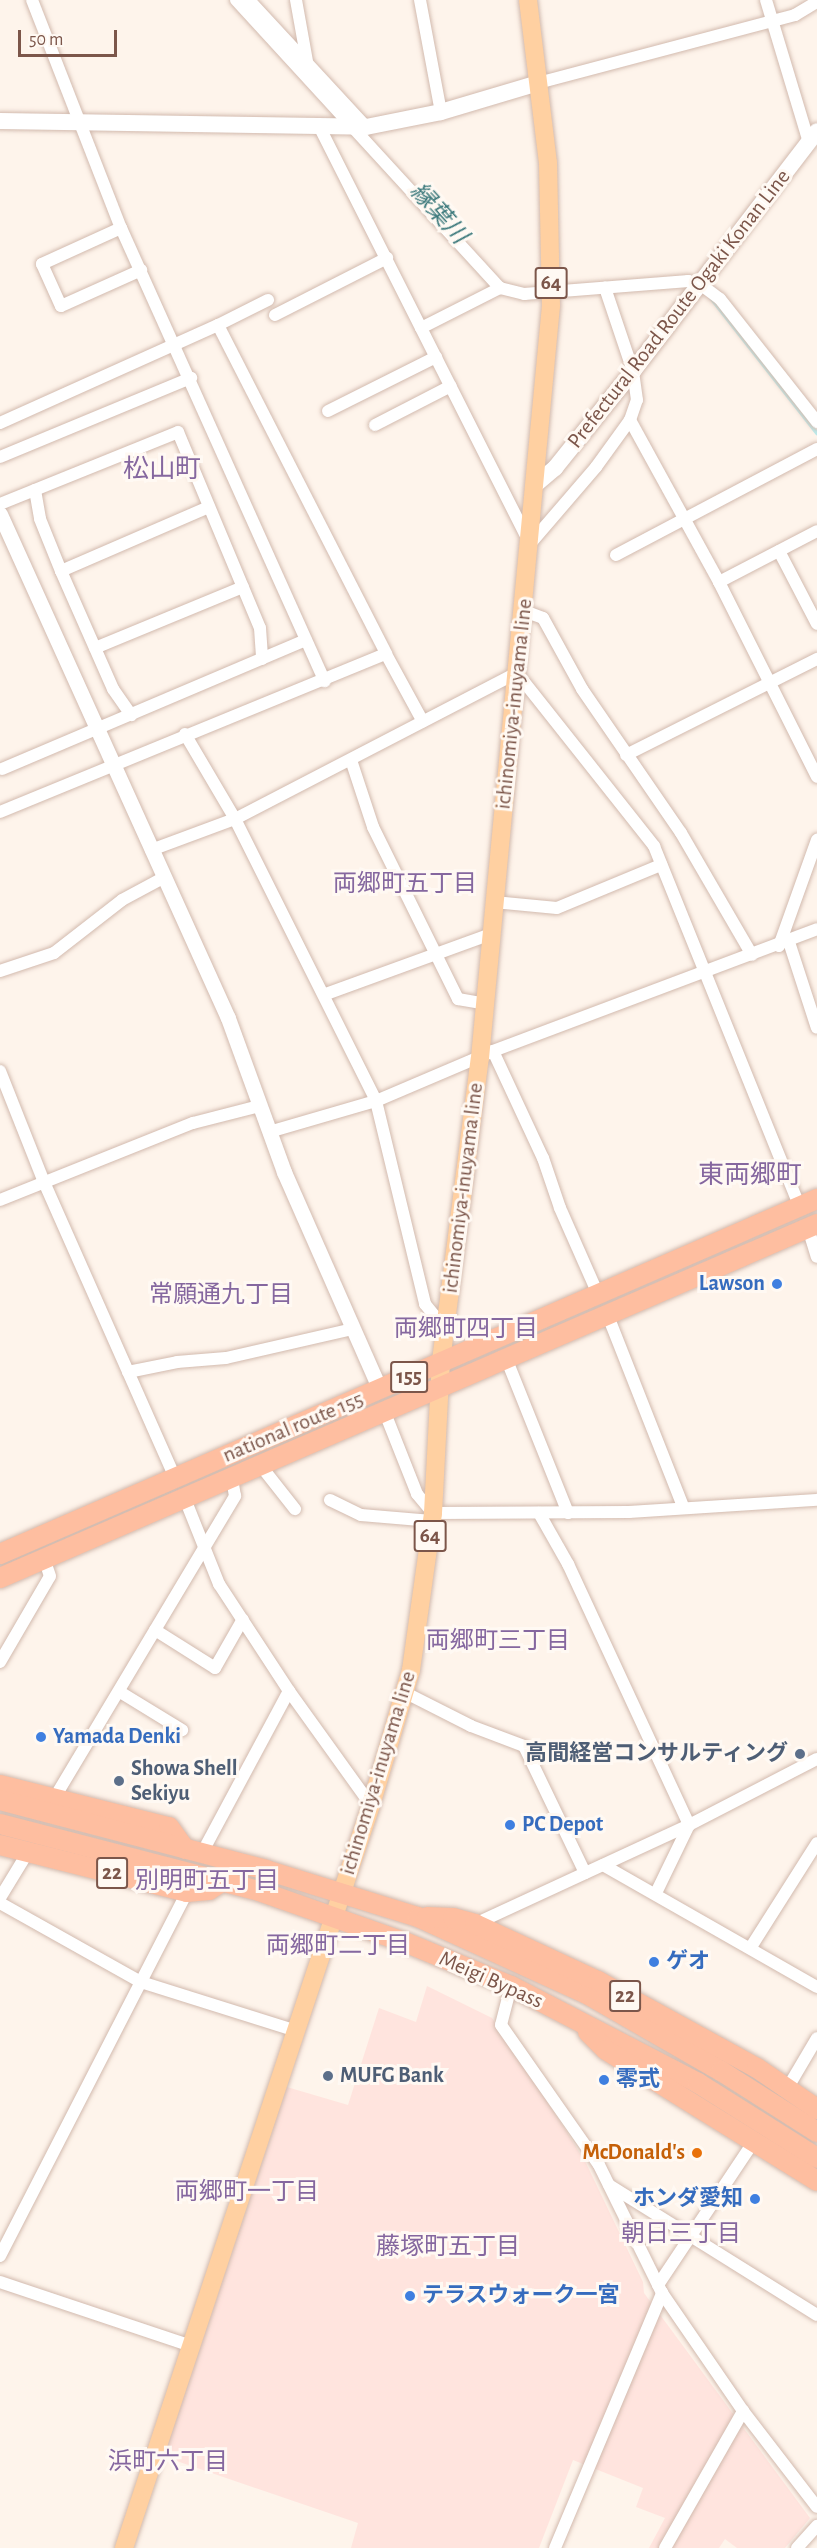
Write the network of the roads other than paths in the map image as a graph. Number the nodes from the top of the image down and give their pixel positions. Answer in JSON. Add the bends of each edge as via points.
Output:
{"nodes":[{"id":1,"x":32,"y":0,"type":"edge"},
{"id":2,"x":297,"y":0,"type":"edge"},
{"id":3,"x":420,"y":0,"type":"edge"},
{"id":4,"x":528,"y":0,"type":"edge"},
{"id":5,"x":766,"y":0,"type":"edge"},
{"id":6,"x":242,"y":1,"type":"edge"},
{"id":7,"x":817,"y":2,"type":"edge"},
{"id":8,"x":772,"y":20,"type":"junction"},
{"id":9,"x":301,"y":63,"type":"junction"},
{"id":10,"x":538,"y":83,"type":"junction"},
{"id":11,"x":441,"y":112,"type":"junction"},
{"id":12,"x":0,"y":122,"type":"edge"},
{"id":13,"x":82,"y":122,"type":"junction"},
{"id":14,"x":360,"y":127,"type":"junction"},
{"id":15,"x":320,"y":128,"type":"junction"},
{"id":16,"x":813,"y":136,"type":"edge"},
{"id":17,"x":122,"y":228,"type":"junction"},
{"id":18,"x":387,"y":258,"type":"junction"},
{"id":19,"x":141,"y":270,"type":"junction"},
{"id":20,"x":700,"y":284,"type":"junction"},
{"id":21,"x":500,"y":288,"type":"junction"},
{"id":22,"x":605,"y":288,"type":"junction"},
{"id":23,"x":551,"y":293,"type":"junction"},
{"id":24,"x":268,"y":300,"type":"dead end"},
{"id":25,"x":275,"y":315,"type":"dead end"},
{"id":26,"x":218,"y":325,"type":"junction"},
{"id":27,"x":422,"y":328,"type":"junction"},
{"id":28,"x":177,"y":345,"type":"junction"},
{"id":29,"x":436,"y":357,"type":"junction"},
{"id":30,"x":633,"y":371,"type":"junction"},
{"id":31,"x":191,"y":378,"type":"junction"},
{"id":32,"x":451,"y":386,"type":"junction"},
{"id":33,"x":328,"y":411,"type":"dead end"},
{"id":34,"x":630,"y":420,"type":"junction"},
{"id":35,"x":817,"y":422,"type":"edge"},
{"id":36,"x":0,"y":423,"type":"edge"},
{"id":37,"x":375,"y":425,"type":"dead end"},
{"id":38,"x":817,"y":450,"type":"edge"},
{"id":39,"x":0,"y":458,"type":"edge"},
{"id":40,"x":536,"y":484,"type":"junction"},
{"id":41,"x":35,"y":490,"type":"junction"},
{"id":42,"x":0,"y":504,"type":"edge"},
{"id":43,"x":209,"y":507,"type":"junction"},
{"id":44,"x":0,"y":514,"type":"edge"},
{"id":45,"x":685,"y":519,"type":"junction"},
{"id":46,"x":817,"y":531,"type":"edge"},
{"id":47,"x":5,"y":543,"type":"edge"},
{"id":48,"x":530,"y":543,"type":"junction"},
{"id":49,"x":779,"y":551,"type":"junction"},
{"id":50,"x":616,"y":555,"type":"dead end"},
{"id":51,"x":61,"y":571,"type":"junction"},
{"id":52,"x":718,"y":582,"type":"junction"},
{"id":53,"x":243,"y":587,"type":"junction"},
{"id":54,"x":524,"y":611,"type":"junction"},
{"id":55,"x":817,"y":624,"type":"edge"},
{"id":56,"x":306,"y":639,"type":"junction"},
{"id":57,"x":95,"y":648,"type":"junction"},
{"id":58,"x":386,"y":654,"type":"junction"},
{"id":59,"x":262,"y":659,"type":"junction"},
{"id":60,"x":817,"y":659,"type":"edge"},
{"id":61,"x":518,"y":673,"type":"junction"},
{"id":62,"x":325,"y":681,"type":"junction"},
{"id":63,"x":769,"y":683,"type":"junction"},
{"id":64,"x":132,"y":715,"type":"junction"},
{"id":65,"x":423,"y":722,"type":"junction"},
{"id":66,"x":96,"y":730,"type":"junction"},
{"id":67,"x":185,"y":734,"type":"junction"},
{"id":68,"x":626,"y":756,"type":"junction"},
{"id":69,"x":351,"y":760,"type":"junction"},
{"id":70,"x":111,"y":764,"type":"junction"},
{"id":71,"x":2,"y":770,"type":"dead end"},
{"id":72,"x":817,"y":777,"type":"edge"},
{"id":73,"x":0,"y":812,"type":"edge"},
{"id":74,"x":235,"y":819,"type":"junction"},
{"id":75,"x":817,"y":840,"type":"edge"},
{"id":76,"x":151,"y":850,"type":"junction"},
{"id":77,"x":661,"y":865,"type":"junction"},
{"id":78,"x":163,"y":878,"type":"junction"},
{"id":79,"x":494,"y":902,"type":"junction"},
{"id":80,"x":817,"y":929,"type":"edge"},
{"id":81,"x":492,"y":934,"type":"junction"},
{"id":82,"x":784,"y":944,"type":"junction"},
{"id":83,"x":752,"y":955,"type":"junction"},
{"id":84,"x":437,"y":956,"type":"junction"},
{"id":85,"x":0,"y":971,"type":"edge"},
{"id":86,"x":706,"y":972,"type":"junction"},
{"id":87,"x":326,"y":994,"type":"junction"},
{"id":88,"x":484,"y":1004,"type":"junction"},
{"id":89,"x":817,"y":1028,"type":"edge"},
{"id":90,"x":486,"y":1055,"type":"junction"},
{"id":91,"x":0,"y":1071,"type":"edge"},
{"id":92,"x":376,"y":1101,"type":"junction"},
{"id":93,"x":259,"y":1106,"type":"junction"},
{"id":94,"x":269,"y":1132,"type":"junction"},
{"id":95,"x":44,"y":1182,"type":"junction"},
{"id":96,"x":0,"y":1200,"type":"edge"},
{"id":97,"x":809,"y":1203,"type":"edge"},
{"id":98,"x":813,"y":1226,"type":"edge"},
{"id":99,"x":817,"y":1257,"type":"edge"},
{"id":100,"x":597,"y":1292,"type":"junction"},
{"id":101,"x":608,"y":1316,"type":"junction"},
{"id":102,"x":353,"y":1329,"type":"junction"},
{"id":103,"x":444,"y":1329,"type":"junction"},
{"id":104,"x":506,"y":1358,"type":"junction"},
{"id":105,"x":441,"y":1361,"type":"junction"},
{"id":106,"x":128,"y":1372,"type":"junction"},
{"id":107,"x":380,"y":1390,"type":"junction"},
{"id":108,"x":439,"y":1390,"type":"junction"},
{"id":109,"x":385,"y":1413,"type":"junction"},
{"id":110,"x":261,"y":1466,"type":"junction"},
{"id":111,"x":174,"y":1476,"type":"junction"},
{"id":112,"x":232,"y":1479,"type":"junction"},
{"id":113,"x":185,"y":1499,"type":"junction"},
{"id":114,"x":330,"y":1500,"type":"dead end"},
{"id":115,"x":817,"y":1500,"type":"edge"},
{"id":116,"x":683,"y":1506,"type":"junction"},
{"id":117,"x":295,"y":1509,"type":"dead end"},
{"id":118,"x":539,"y":1513,"type":"junction"},
{"id":119,"x":568,"y":1513,"type":"junction"},
{"id":120,"x":432,"y":1517,"type":"junction"},
{"id":121,"x":204,"y":1550,"type":"junction"},
{"id":122,"x":0,"y":1554,"type":"edge"},
{"id":123,"x":44,"y":1559,"type":"junction"},
{"id":124,"x":0,"y":1578,"type":"edge"},
{"id":125,"x":243,"y":1619,"type":"junction"},
{"id":126,"x":155,"y":1630,"type":"junction"},
{"id":127,"x":0,"y":1662,"type":"edge"},
{"id":128,"x":289,"y":1690,"type":"junction"},
{"id":129,"x":120,"y":1692,"type":"junction"},
{"id":130,"x":404,"y":1692,"type":"junction"},
{"id":131,"x":182,"y":1730,"type":"dead end"},
{"id":132,"x":815,"y":1762,"type":"edge"},
{"id":133,"x":0,"y":1785,"type":"edge"},
{"id":134,"x":55,"y":1797,"type":"junction"},
{"id":135,"x":0,"y":1800,"type":"edge"},
{"id":136,"x":371,"y":1805,"type":"junction"},
{"id":137,"x":0,"y":1824,"type":"edge"},
{"id":138,"x":689,"y":1825,"type":"junction"},
{"id":139,"x":817,"y":1843,"type":"edge"},
{"id":140,"x":0,"y":1845,"type":"edge"},
{"id":141,"x":193,"y":1851,"type":"junction"},
{"id":142,"x":28,"y":1852,"type":"junction"},
{"id":143,"x":603,"y":1865,"type":"junction"},
{"id":144,"x":585,"y":1873,"type":"junction"},
{"id":145,"x":223,"y":1881,"type":"junction"},
{"id":146,"x":187,"y":1892,"type":"junction"},
{"id":147,"x":342,"y":1893,"type":"junction"},
{"id":148,"x":656,"y":1893,"type":"junction"},
{"id":149,"x":0,"y":1898,"type":"edge"},
{"id":150,"x":0,"y":1903,"type":"edge"},
{"id":151,"x":335,"y":1914,"type":"junction"},
{"id":152,"x":418,"y":1917,"type":"junction"},
{"id":153,"x":475,"y":1924,"type":"junction"},
{"id":154,"x":751,"y":1947,"type":"junction"},
{"id":155,"x":141,"y":1982,"type":"junction"},
{"id":156,"x":511,"y":1986,"type":"junction"},
{"id":157,"x":817,"y":1987,"type":"edge"},
{"id":158,"x":575,"y":2018,"type":"junction"},
{"id":159,"x":296,"y":2031,"type":"junction"},
{"id":160,"x":817,"y":2038,"type":"edge"},
{"id":161,"x":757,"y":2068,"type":"junction"},
{"id":162,"x":721,"y":2071,"type":"junction"},
{"id":163,"x":787,"y":2089,"type":"junction"},
{"id":164,"x":817,"y":2109,"type":"edge"},
{"id":165,"x":817,"y":2132,"type":"edge"},
{"id":166,"x":754,"y":2141,"type":"junction"},
{"id":167,"x":782,"y":2159,"type":"junction"},
{"id":168,"x":817,"y":2159,"type":"edge"},
{"id":169,"x":817,"y":2181,"type":"edge"},
{"id":170,"x":608,"y":2185,"type":"junction"},
{"id":171,"x":692,"y":2234,"type":"junction"},
{"id":172,"x":0,"y":2256,"type":"edge"},
{"id":173,"x":0,"y":2282,"type":"edge"},
{"id":174,"x":660,"y":2289,"type":"junction"},
{"id":175,"x":817,"y":2315,"type":"edge"},
{"id":176,"x":191,"y":2346,"type":"junction"},
{"id":177,"x":743,"y":2411,"type":"junction"},
{"id":178,"x":817,"y":2507,"type":"edge"},
{"id":179,"x":817,"y":2526,"type":"edge"},
{"id":180,"x":124,"y":2548,"type":"edge"},
{"id":181,"x":555,"y":2548,"type":"edge"},
{"id":182,"x":665,"y":2548,"type":"edge"},
{"id":183,"x":797,"y":2548,"type":"edge"}],
"edges":[{"from":1,"to":13,"type":"street"},
{"from":2,"to":9,"type":"street"},
{"from":3,"to":11,"type":"street"},
{"from":4,"to":10,"type":"main road","name":"ichinomiya-inuyama line","number":"64"},
{"from":5,"to":8,"type":"street"},
{"from":6,"to":9,"type":"street"},
{"from":7,"to":8,"type":"street","via":[[795,15]]},
{"from":8,"to":10,"type":"street"},
{"from":8,"to":16,"type":"street"},
{"from":9,"to":14,"type":"street"},
{"from":10,"to":11,"type":"main road"},
{"from":10,"to":23,"type":"main road","name":"ichinomiya-inuyama line","number":"64","via":[[548,163]]},
{"from":11,"to":14,"type":"main road"},
{"from":12,"to":13,"type":"main road"},
{"from":13,"to":15,"type":"main road"},
{"from":13,"to":17,"type":"street"},
{"from":14,"to":15,"type":"main road"},
{"from":14,"to":21,"type":"street"},
{"from":15,"to":18,"type":"street"},
{"from":16,"to":20,"type":"main road","name":"Prefectural Road Route Ogaki Konan Line"},
{"from":17,"to":19,"type":"street"},
{"from":17,"to":19,"type":"street","via":[[42,264],[61,306]]},
{"from":18,"to":25,"type":"street"},
{"from":18,"to":27,"type":"street"},
{"from":19,"to":28,"type":"street"},
{"from":20,"to":22,"type":"street","via":[[688,281]]},
{"from":20,"to":30,"type":"main road","name":"Prefectural Road Route Ogaki Konan Line"},
{"from":20,"to":35,"type":"street","via":[[720,298]]},
{"from":21,"to":23,"type":"street","via":[[524,294]]},
{"from":21,"to":27,"type":"street"},
{"from":22,"to":23,"type":"street"},
{"from":22,"to":30,"type":"street"},
{"from":23,"to":40,"type":"main road","name":"ichinomiya-inuyama line","number":"64"},
{"from":24,"to":26,"type":"street"},
{"from":26,"to":28,"type":"street"},
{"from":26,"to":58,"type":"street"},
{"from":27,"to":29,"type":"street"},
{"from":28,"to":31,"type":"street"},
{"from":28,"to":36,"type":"street"},
{"from":29,"to":32,"type":"street"},
{"from":29,"to":33,"type":"street"},
{"from":30,"to":34,"type":"street","via":[[637,400]]},
{"from":30,"to":40,"type":"main road","name":"Prefectural Road Route Ogaki Konan Line","via":[[555,468]]},
{"from":31,"to":39,"type":"street"},
{"from":31,"to":56,"type":"street"},
{"from":32,"to":37,"type":"street"},
{"from":32,"to":48,"type":"street"},
{"from":34,"to":45,"type":"street"},
{"from":34,"to":48,"type":"street","via":[[596,467]]},
{"from":38,"to":45,"type":"street"},
{"from":40,"to":48,"type":"main road","name":"ichinomiya-inuyama line","number":"64"},
{"from":41,"to":42,"type":"street"},
{"from":41,"to":43,"type":"street","via":[[178,432]]},
{"from":41,"to":51,"type":"street","via":[[40,519]]},
{"from":43,"to":51,"type":"street"},
{"from":43,"to":53,"type":"street"},
{"from":44,"to":47,"type":"street"},
{"from":45,"to":50,"type":"street"},
{"from":45,"to":52,"type":"street"},
{"from":46,"to":49,"type":"street"},
{"from":47,"to":66,"type":"street"},
{"from":48,"to":54,"type":"main road","name":"ichinomiya-inuyama line","number":"64"},
{"from":49,"to":52,"type":"street"},
{"from":49,"to":55,"type":"street"},
{"from":51,"to":57,"type":"street"},
{"from":52,"to":63,"type":"street"},
{"from":53,"to":57,"type":"street"},
{"from":53,"to":59,"type":"street","via":[[260,628]]},
{"from":54,"to":61,"type":"main road","name":"ichinomiya-inuyama line","number":"64"},
{"from":54,"to":68,"type":"street","via":[[543,618],[582,689]]},
{"from":56,"to":59,"type":"street"},
{"from":56,"to":62,"type":"street"},
{"from":57,"to":64,"type":"street","via":[[113,689]]},
{"from":58,"to":62,"type":"street"},
{"from":58,"to":65,"type":"street"},
{"from":59,"to":64,"type":"street"},
{"from":60,"to":63,"type":"street"},
{"from":61,"to":65,"type":"street"},
{"from":61,"to":77,"type":"street","via":[[654,846]]},
{"from":61,"to":79,"type":"main road","name":"ichinomiya-inuyama line","number":"64"},
{"from":62,"to":67,"type":"street"},
{"from":63,"to":68,"type":"street"},
{"from":63,"to":72,"type":"street"},
{"from":64,"to":66,"type":"street"},
{"from":65,"to":69,"type":"street"},
{"from":66,"to":70,"type":"street"},
{"from":66,"to":71,"type":"street"},
{"from":67,"to":70,"type":"street"},
{"from":67,"to":74,"type":"street"},
{"from":68,"to":83,"type":"street","via":[[681,833]]},
{"from":69,"to":74,"type":"street"},
{"from":69,"to":84,"type":"street","via":[[373,827]]},
{"from":70,"to":73,"type":"street"},
{"from":70,"to":76,"type":"street"},
{"from":74,"to":76,"type":"street"},
{"from":74,"to":87,"type":"street"},
{"from":75,"to":82,"type":"street"},
{"from":76,"to":78,"type":"street"},
{"from":77,"to":79,"type":"street","via":[[557,908]]},
{"from":77,"to":86,"type":"street"},
{"from":78,"to":85,"type":"street","via":[[122,900],[54,953]]},
{"from":78,"to":93,"type":"street","via":[[228,1018]]},
{"from":79,"to":81,"type":"main road","name":"ichinomiya-inuyama line","number":"64"},
{"from":80,"to":82,"type":"street"},
{"from":81,"to":84,"type":"street"},
{"from":81,"to":88,"type":"main road","name":"ichinomiya-inuyama line","number":"64"},
{"from":82,"to":83,"type":"street"},
{"from":82,"to":89,"type":"street"},
{"from":83,"to":86,"type":"street"},
{"from":84,"to":87,"type":"street"},
{"from":84,"to":88,"type":"street","via":[[458,999]]},
{"from":86,"to":90,"type":"street"},
{"from":86,"to":97,"type":"street"},
{"from":87,"to":92,"type":"street"},
{"from":88,"to":90,"type":"main road","name":"ichinomiya-inuyama line","number":"64"},
{"from":90,"to":92,"type":"street"},
{"from":90,"to":100,"type":"street","via":[[543,1158]]},
{"from":90,"to":103,"type":"main road","name":"ichinomiya-inuyama line","number":"64"},
{"from":91,"to":95,"type":"street"},
{"from":92,"to":94,"type":"street"},
{"from":92,"to":103,"type":"street","via":[[425,1304]]},
{"from":93,"to":94,"type":"street"},
{"from":93,"to":95,"type":"street","via":[[193,1123]]},
{"from":94,"to":102,"type":"street"},
{"from":95,"to":96,"type":"street"},
{"from":95,"to":106,"type":"street"},
{"from":97,"to":100,"type":"highway","name":"national route 155","number":"155"},
{"from":98,"to":99,"type":"street"},
{"from":98,"to":101,"type":"highway","name":"national route 155","number":"155"},
{"from":100,"to":105,"type":"highway","name":"national route 155","number":"155"},
{"from":101,"to":104,"type":"highway","name":"national route 155","number":"155"},
{"from":101,"to":116,"type":"street"},
{"from":102,"to":106,"type":"street","via":[[226,1358]]},
{"from":102,"to":107,"type":"street"},
{"from":103,"to":105,"type":"main road","name":"ichinomiya-inuyama line","number":"64"},
{"from":104,"to":108,"type":"highway","name":"national route 155","number":"155"},
{"from":104,"to":119,"type":"street"},
{"from":105,"to":107,"type":"highway","name":"national route 155","number":"155"},
{"from":105,"to":108,"type":"main road","name":"ichinomiya-inuyama line","number":"64"},
{"from":106,"to":111,"type":"street"},
{"from":107,"to":111,"type":"highway","name":"national route 155","number":"155"},
{"from":108,"to":109,"type":"highway","name":"national route 155","number":"155"},
{"from":108,"to":120,"type":"main road","name":"ichinomiya-inuyama line","number":"64"},
{"from":109,"to":110,"type":"highway","name":"national route 155","number":"155"},
{"from":109,"to":120,"type":"street","via":[[417,1494]]},
{"from":110,"to":112,"type":"highway","name":"national route 155","number":"155"},
{"from":110,"to":117,"type":"street"},
{"from":111,"to":122,"type":"highway","name":"national route 155","number":"155"},
{"from":112,"to":113,"type":"highway","name":"national route 155","number":"155"},
{"from":112,"to":121,"type":"street","via":[[235,1496]]},
{"from":113,"to":121,"type":"street"},
{"from":113,"to":123,"type":"highway","name":"national route 155","number":"155"},
{"from":114,"to":120,"type":"street","via":[[361,1515]]},
{"from":115,"to":116,"type":"street"},
{"from":116,"to":119,"type":"street"},
{"from":118,"to":119,"type":"street"},
{"from":118,"to":120,"type":"street"},
{"from":118,"to":138,"type":"street","via":[[568,1564]]},
{"from":120,"to":130,"type":"main road","name":"ichinomiya-inuyama line","number":"64"},
{"from":121,"to":125,"type":"street","via":[[219,1584]]},
{"from":121,"to":126,"type":"street"},
{"from":123,"to":124,"type":"highway","name":"national route 155","number":"155"},
{"from":123,"to":127,"type":"street","via":[[50,1576]]},
{"from":125,"to":126,"type":"street","via":[[216,1668]]},
{"from":125,"to":128,"type":"street"},
{"from":126,"to":129,"type":"street"},
{"from":128,"to":136,"type":"street"},
{"from":128,"to":141,"type":"street"},
{"from":129,"to":131,"type":"street"},
{"from":129,"to":134,"type":"street"},
{"from":130,"to":136,"type":"main road","name":"ichinomiya-inuyama line","number":"64"},
{"from":130,"to":144,"type":"street","via":[[471,1726],[524,1746]]},
{"from":132,"to":138,"type":"street"},
{"from":133,"to":134,"type":"highway"},
{"from":134,"to":141,"type":"highway","via":[[169,1827]]},
{"from":135,"to":141,"type":"highway","name":"Meigi Bypass","number":"22"},
{"from":136,"to":147,"type":"main road","name":"ichinomiya-inuyama line","number":"64"},
{"from":137,"to":145,"type":"highway","name":"Meigi Bypass","number":"22"},
{"from":138,"to":143,"type":"street"},
{"from":138,"to":148,"type":"street"},
{"from":139,"to":154,"type":"street"},
{"from":140,"to":142,"type":"highway","number":"22"},
{"from":141,"to":147,"type":"highway","name":"Meigi Bypass","number":"22"},
{"from":142,"to":146,"type":"highway","number":"22"},
{"from":142,"to":149,"type":"street"},
{"from":143,"to":144,"type":"street"},
{"from":143,"to":148,"type":"street"},
{"from":144,"to":153,"type":"street"},
{"from":145,"to":146,"type":"highway","number":"22","via":[[209,1890]]},
{"from":145,"to":151,"type":"highway","name":"Meigi Bypass","number":"22"},
{"from":146,"to":155,"type":"street"},
{"from":147,"to":151,"type":"main road","name":"ichinomiya-inuyama line","number":"64"},
{"from":147,"to":152,"type":"highway","name":"Meigi Bypass","number":"22"},
{"from":148,"to":154,"type":"street"},
{"from":150,"to":155,"type":"street"},
{"from":151,"to":156,"type":"highway","name":"Meigi Bypass","number":"22"},
{"from":151,"to":159,"type":"main road","name":"ichinomiya-inuyama line","number":"64"},
{"from":152,"to":153,"type":"highway","number":"22","via":[[453,1918]]},
{"from":152,"to":162,"type":"highway","name":"Meigi Bypass","number":"22","via":[[587,1994]]},
{"from":153,"to":161,"type":"highway","number":"22","via":[[598,1982]]},
{"from":154,"to":157,"type":"street"},
{"from":155,"to":159,"type":"street"},
{"from":155,"to":172,"type":"street"},
{"from":156,"to":158,"type":"highway","name":"Meigi Bypass","number":"22"},
{"from":156,"to":170,"type":"street","via":[[501,2025],[599,2165]]},
{"from":158,"to":166,"type":"highway","number":"22","via":[[606,2050]]},
{"from":158,"to":168,"type":"highway","name":"Meigi Bypass","number":"22","via":[[698,2083]]},
{"from":159,"to":176,"type":"main road","name":"ichinomiya-inuyama line","number":"64"},
{"from":160,"to":163,"type":"street"},
{"from":161,"to":162,"type":"highway"},
{"from":161,"to":163,"type":"highway","number":"22"},
{"from":162,"to":165,"type":"highway","name":"Meigi Bypass","number":"22"},
{"from":163,"to":164,"type":"highway","number":"22"},
{"from":166,"to":167,"type":"highway","number":"22"},
{"from":166,"to":171,"type":"street"},
{"from":167,"to":168,"type":"highway"},
{"from":167,"to":169,"type":"highway","number":"22"},
{"from":170,"to":171,"type":"street"},
{"from":170,"to":174,"type":"street"},
{"from":171,"to":174,"type":"street"},
{"from":171,"to":175,"type":"street"},
{"from":173,"to":176,"type":"street"},
{"from":174,"to":177,"type":"street"},
{"from":174,"to":181,"type":"street"},
{"from":176,"to":180,"type":"main road","name":"ichinomiya-inuyama line","number":"64"},
{"from":177,"to":178,"type":"street"},
{"from":177,"to":182,"type":"street"},
{"from":179,"to":183,"type":"street"}]}
